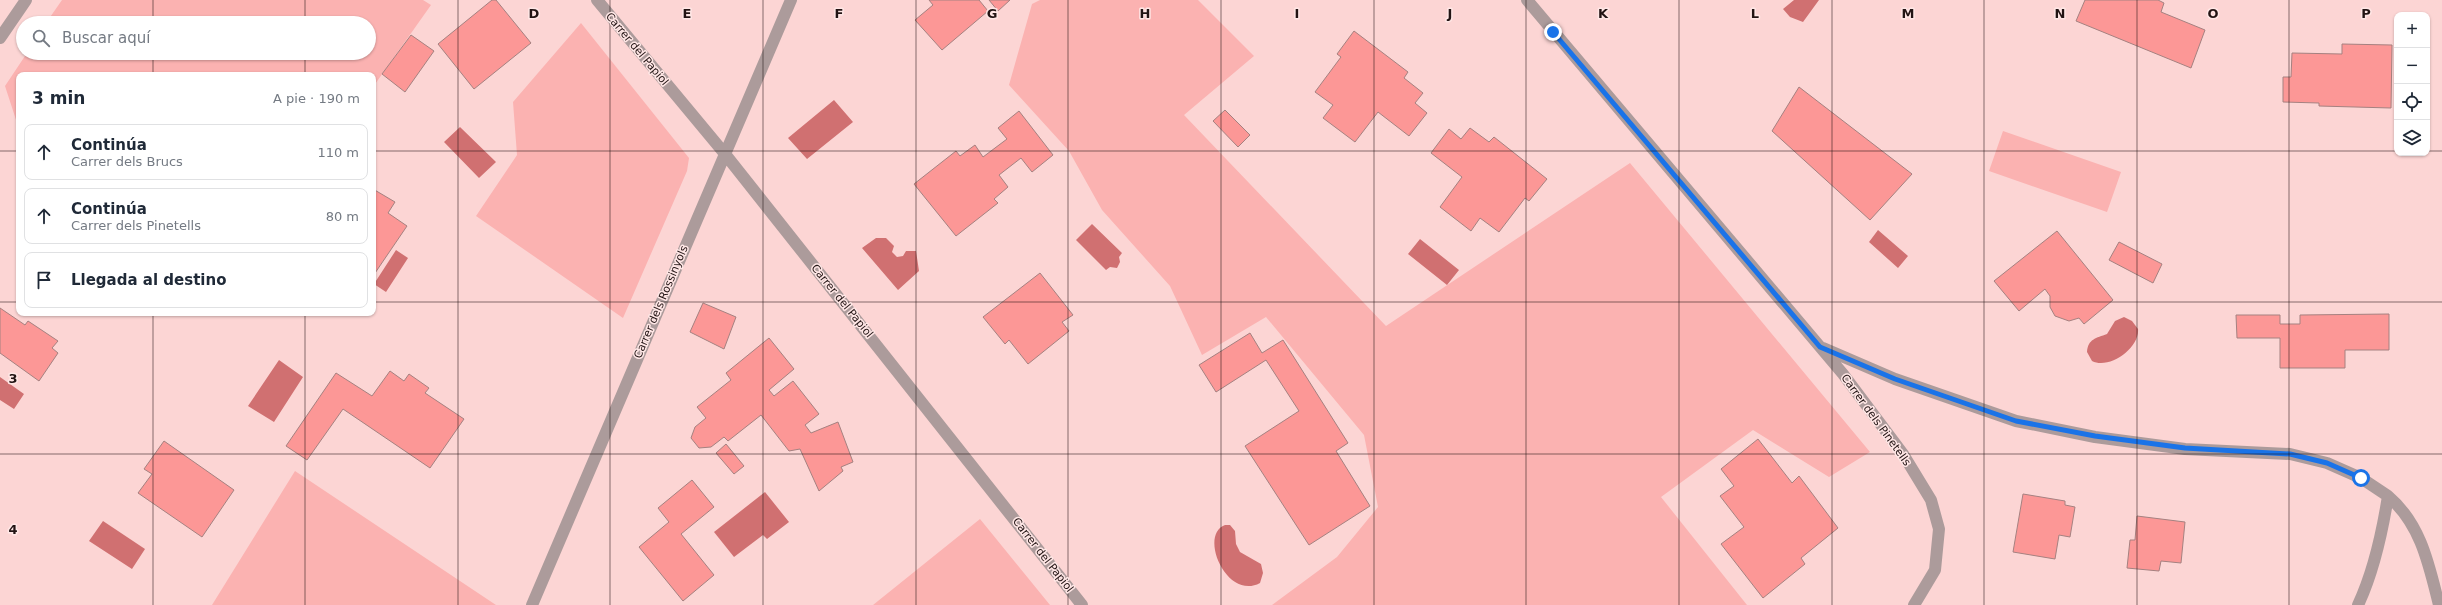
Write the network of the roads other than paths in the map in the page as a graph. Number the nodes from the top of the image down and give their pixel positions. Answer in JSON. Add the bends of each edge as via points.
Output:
{"nodes":[{"id":1,"x":26,"y":0,"type":"edge"},
{"id":2,"x":597,"y":0,"type":"edge"},
{"id":3,"x":790,"y":0,"type":"edge"},
{"id":4,"x":1527,"y":0,"type":"edge"},
{"id":5,"x":0,"y":38,"type":"edge"},
{"id":6,"x":725,"y":154,"type":"junction"},
{"id":7,"x":1820,"y":347,"type":"junction"},
{"id":8,"x":2388,"y":496,"type":"junction"},
{"id":9,"x":532,"y":605,"type":"edge"},
{"id":10,"x":1082,"y":605,"type":"edge"},
{"id":11,"x":1914,"y":605,"type":"edge"},
{"id":12,"x":2358,"y":605,"type":"edge"},
{"id":13,"x":2439,"y":605,"type":"edge"}],
"edges":[{"from":1,"to":5,"type":"street"},
{"from":2,"to":6,"type":"street","name":"Carrer del Papiol"},
{"from":3,"to":6,"type":"street","name":"Carrer dels Rossinyols"},
{"from":4,"to":7,"type":"street","name":"Carrer dels Pinetells"},
{"from":6,"to":9,"type":"street","name":"Carrer dels Rossinyols"},
{"from":6,"to":10,"type":"street","name":"Carrer del Papiol"},
{"from":7,"to":8,"type":"street","via":[[1895,379],[2016,421],[2095,436],[2185,448],[2290,454],[2334,466],[2361,478]]},
{"from":7,"to":11,"type":"street","name":"Carrer dels Pinetells","via":[[1902,454],[1931,500],[1939,529],[1935,570]]},
{"from":8,"to":12,"type":"street","via":[[2380,540],[2366,589]]},
{"from":8,"to":13,"type":"street","via":[[2403,509],[2418,535]]}]}
